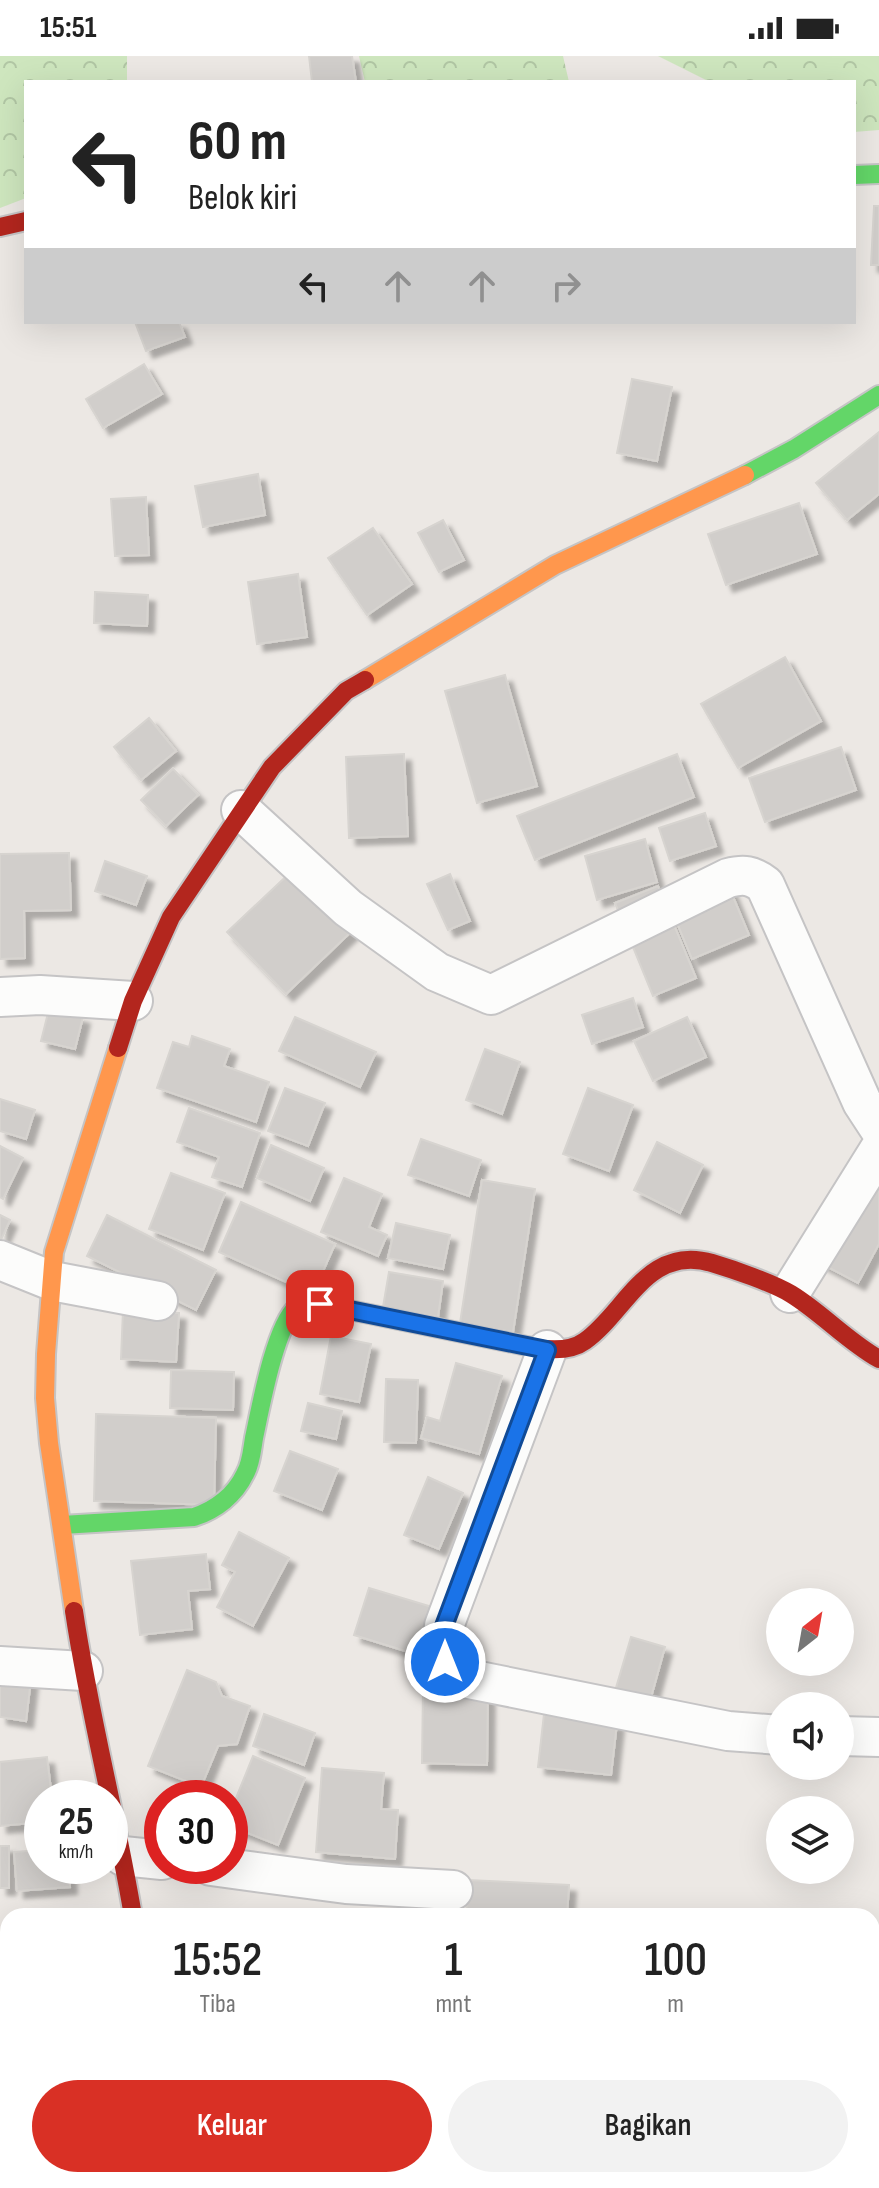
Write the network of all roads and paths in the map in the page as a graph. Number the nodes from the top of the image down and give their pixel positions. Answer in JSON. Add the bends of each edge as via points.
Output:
{"nodes":[{"id":1,"x":879,"y":174,"type":"edge"},
{"id":2,"x":856,"y":175,"type":"edge"},
{"id":3,"x":24,"y":221,"type":"edge"},
{"id":4,"x":0,"y":227,"type":"edge"},
{"id":5,"x":879,"y":395,"type":"edge"},
{"id":6,"x":241,"y":810,"type":"junction"},
{"id":7,"x":0,"y":997,"type":"edge"},
{"id":8,"x":133,"y":1001,"type":"junction"},
{"id":9,"x":879,"y":1128,"type":"edge"},
{"id":10,"x":879,"y":1150,"type":"edge"},
{"id":11,"x":0,"y":1260,"type":"edge"},
{"id":12,"x":52,"y":1281,"type":"junction"},
{"id":13,"x":790,"y":1293,"type":"junction"},
{"id":14,"x":158,"y":1301,"type":"dead end"},
{"id":15,"x":547,"y":1350,"type":"junction"},
{"id":16,"x":879,"y":1359,"type":"edge"},
{"id":17,"x":62,"y":1525,"type":"junction"},
{"id":18,"x":0,"y":1666,"type":"edge"},
{"id":19,"x":83,"y":1671,"type":"junction"},
{"id":20,"x":766,"y":1734,"type":"edge"},
{"id":21,"x":854,"y":1736,"type":"edge"},
{"id":22,"x":879,"y":1737,"type":"edge"},
{"id":23,"x":107,"y":1780,"type":"edge"},
{"id":24,"x":248,"y":1871,"type":"edge"},
{"id":25,"x":128,"y":1884,"type":"edge"},
{"id":26,"x":453,"y":1890,"type":"dead end"},
{"id":27,"x":132,"y":1908,"type":"edge"}],
"edges":[{"from":1,"to":2,"type":"street"},
{"from":3,"to":4,"type":"street"},
{"from":5,"to":6,"type":"street","via":[[783,455],[555,565],[346,691],[272,767]]},
{"from":6,"to":8,"type":"street","via":[[171,917]]},
{"from":6,"to":9,"type":"street","via":[[348,908],[437,972],[491,995],[728,878],[754,876],[765,885],[862,1102]]},
{"from":7,"to":8,"type":"street"},
{"from":8,"to":12,"type":"street","via":[[54,1252]]},
{"from":10,"to":13,"type":"street"},
{"from":11,"to":12,"type":"street"},
{"from":12,"to":14,"type":"street"},
{"from":12,"to":17,"type":"street","via":[[45,1398]]},
{"from":13,"to":15,"type":"street","via":[[709,1262],[682,1259],[649,1273],[584,1342]]},
{"from":13,"to":16,"type":"street"},
{"from":15,"to":17,"type":"street","via":[[303,1304],[282,1329],[247,1471],[214,1510],[194,1517]]},
{"from":15,"to":20,"type":"street","via":[[444,1626],[445,1662],[464,1678],[728,1731]]},
{"from":17,"to":19,"type":"street"},
{"from":18,"to":19,"type":"street"},
{"from":19,"to":23,"type":"street"},
{"from":21,"to":22,"type":"street"},
{"from":24,"to":26,"type":"street"},
{"from":25,"to":27,"type":"street"}]}
